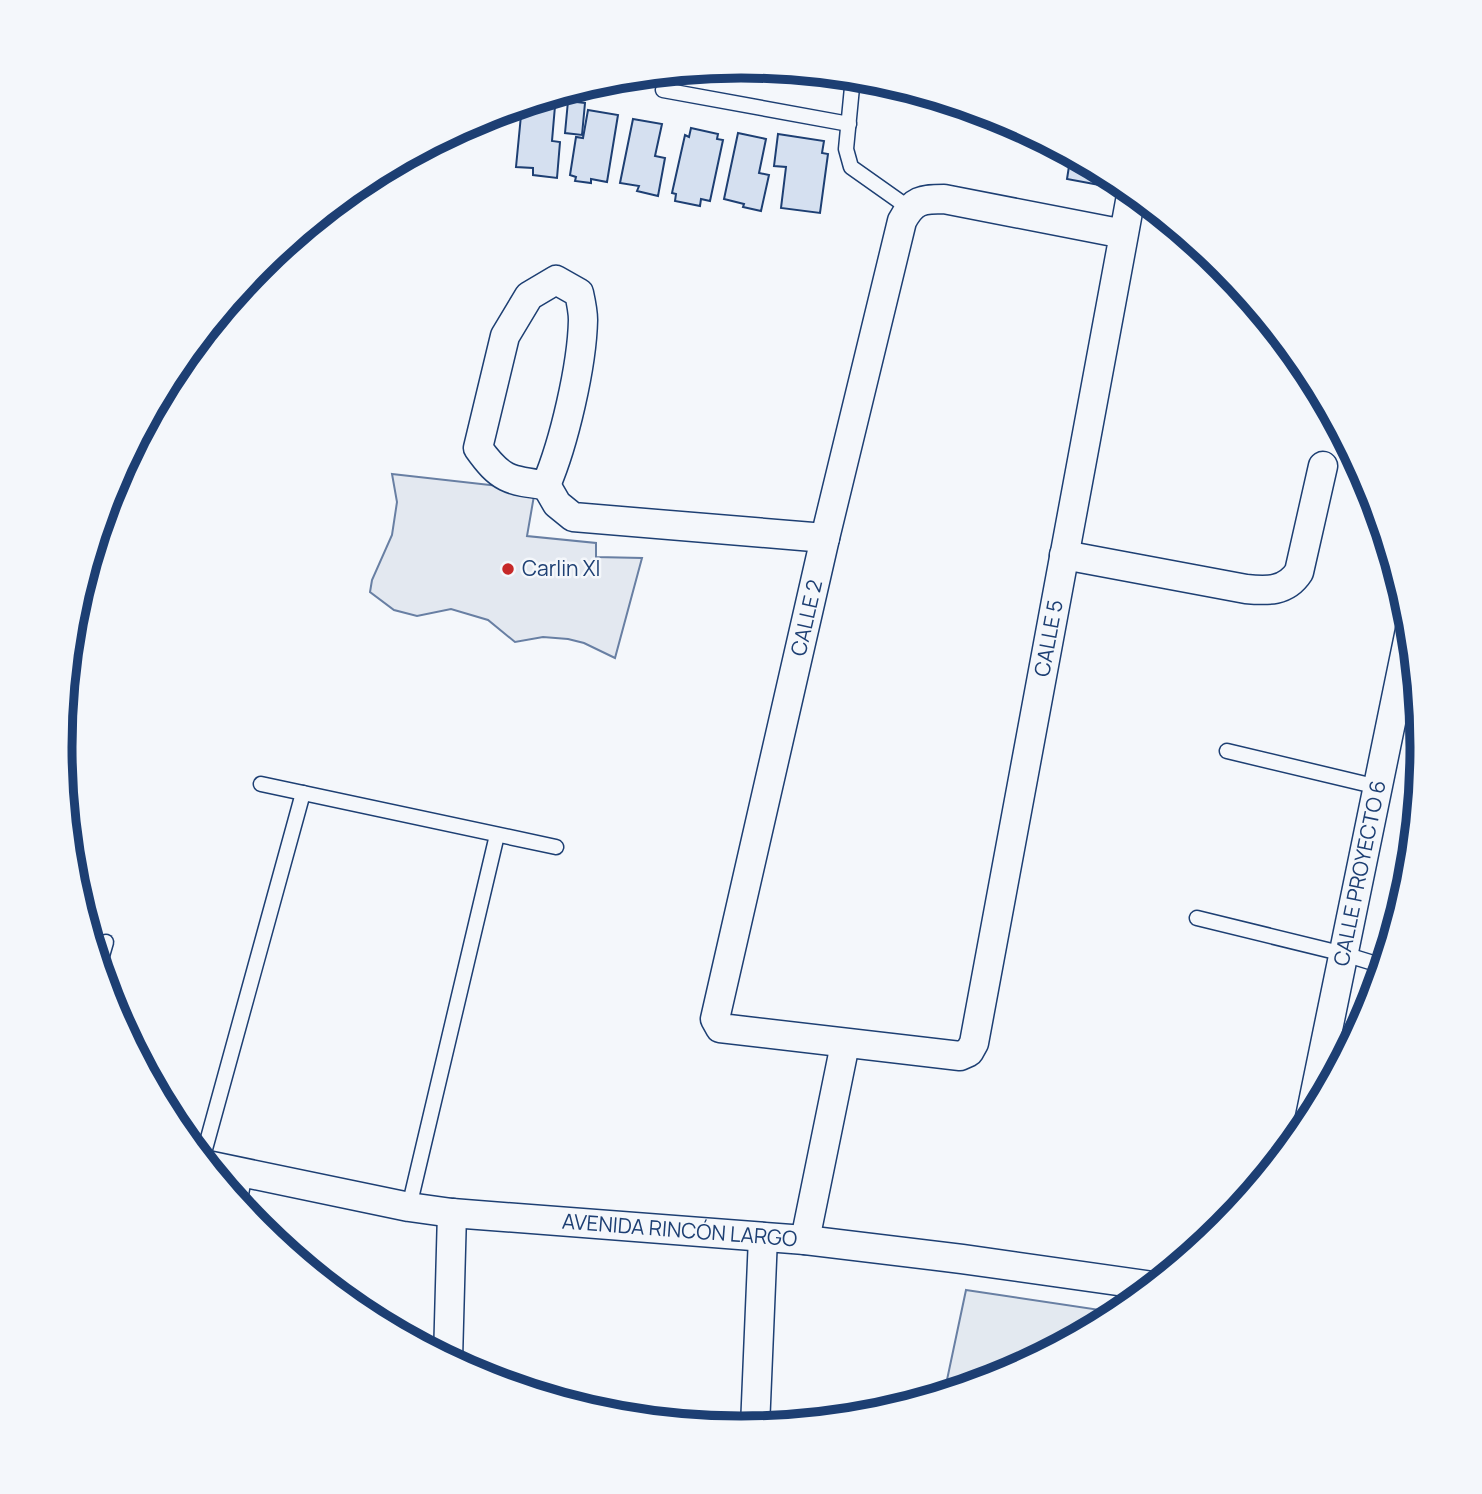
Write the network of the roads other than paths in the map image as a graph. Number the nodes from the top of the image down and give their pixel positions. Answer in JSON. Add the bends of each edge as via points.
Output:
{"nodes":[{"id":1,"x":852,"y":87,"type":"edge"},
{"id":2,"x":663,"y":90,"type":"dead end"},
{"id":3,"x":849,"y":124,"type":"junction"},
{"id":4,"x":1130,"y":203,"type":"edge"},
{"id":5,"x":909,"y":208,"type":"junction"},
{"id":6,"x":1124,"y":234,"type":"junction"},
{"id":7,"x":1324,"y":466,"type":"dead end"},
{"id":8,"x":547,"y":485,"type":"junction"},
{"id":9,"x":825,"y":538,"type":"junction"},
{"id":10,"x":1064,"y":555,"type":"junction"},
{"id":11,"x":1404,"y":655,"type":"edge"},
{"id":12,"x":1227,"y":751,"type":"dead end"},
{"id":13,"x":261,"y":784,"type":"dead end"},
{"id":14,"x":1378,"y":787,"type":"junction"},
{"id":15,"x":303,"y":793,"type":"junction"},
{"id":16,"x":497,"y":835,"type":"junction"},
{"id":17,"x":556,"y":847,"type":"dead end"},
{"id":18,"x":1197,"y":918,"type":"dead end"},
{"id":19,"x":106,"y":942,"type":"dead end"},
{"id":20,"x":104,"y":950,"type":"edge"},
{"id":21,"x":1343,"y":954,"type":"junction"},
{"id":22,"x":1374,"y":963,"type":"edge"},
{"id":23,"x":845,"y":1044,"type":"junction"},
{"id":24,"x":1315,"y":1091,"type":"edge"},
{"id":25,"x":205,"y":1148,"type":"edge"},
{"id":26,"x":222,"y":1168,"type":"edge"},
{"id":27,"x":245,"y":1173,"type":"junction"},
{"id":28,"x":241,"y":1192,"type":"edge"},
{"id":29,"x":410,"y":1207,"type":"junction"},
{"id":30,"x":452,"y":1213,"type":"junction"},
{"id":31,"x":763,"y":1237,"type":"junction"},
{"id":32,"x":805,"y":1240,"type":"junction"},
{"id":33,"x":1139,"y":1284,"type":"edge"},
{"id":34,"x":448,"y":1348,"type":"edge"},
{"id":35,"x":755,"y":1416,"type":"edge"}],
"edges":[{"from":1,"to":3,"type":"lane"},
{"from":2,"to":3,"type":"lane"},
{"from":3,"to":5,"type":"lane","via":[[846,149],[851,167]]},
{"from":4,"to":6,"type":"street","name":"CALLE 5"},
{"from":5,"to":6,"type":"street","via":[[929,199],[944,199]]},
{"from":5,"to":9,"type":"street","name":"CALLE 2","via":[[882,298]]},
{"from":6,"to":10,"type":"street","name":"CALLE 5"},
{"from":7,"to":10,"type":"street","via":[[1299,572],[1284,587],[1246,589]]},
{"from":8,"to":8,"type":"street","via":[[578,367],[583,319],[579,293],[556,280],[529,296],[505,336],[478,448],[494,471],[520,482]]},
{"from":8,"to":9,"type":"street","via":[[557,504],[573,517]]},
{"from":9,"to":23,"type":"street","name":"CALLE 2","via":[[715,1019],[720,1028]]},
{"from":10,"to":23,"type":"street","name":"CALLE 5","via":[[974,1043],[960,1056]]},
{"from":11,"to":14,"type":"street","name":"CALLE PROYECTO 6"},
{"from":12,"to":14,"type":"lane"},
{"from":13,"to":15,"type":"lane"},
{"from":14,"to":21,"type":"street","name":"CALLE PROYECTO 6"},
{"from":15,"to":16,"type":"lane"},
{"from":15,"to":25,"type":"lane"},
{"from":16,"to":17,"type":"lane"},
{"from":16,"to":29,"type":"lane"},
{"from":18,"to":21,"type":"lane"},
{"from":19,"to":20,"type":"lane"},
{"from":21,"to":22,"type":"lane"},
{"from":21,"to":24,"type":"street","name":"CALLE PROYECTO 6"},
{"from":23,"to":32,"type":"street"},
{"from":26,"to":27,"type":"street","name":"AVENIDA RINCÓN LARGO"},
{"from":27,"to":28,"type":"lane"},
{"from":27,"to":29,"type":"street","name":"AVENIDA RINCÓN LARGO"},
{"from":29,"to":30,"type":"street","name":"AVENIDA RINCÓN LARGO"},
{"from":30,"to":31,"type":"street","name":"AVENIDA RINCÓN LARGO"},
{"from":30,"to":34,"type":"street"},
{"from":31,"to":32,"type":"street","name":"AVENIDA RINCÓN LARGO"},
{"from":31,"to":35,"type":"street"},
{"from":32,"to":33,"type":"street","name":"AVENIDA RINCÓN LARGO"}]}
